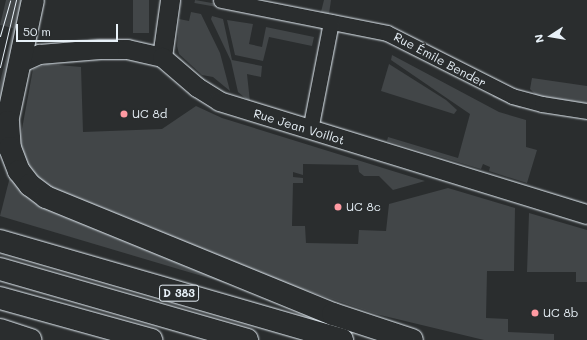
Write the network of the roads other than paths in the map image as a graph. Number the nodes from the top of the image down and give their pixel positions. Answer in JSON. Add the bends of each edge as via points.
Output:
{"nodes":[{"id":1,"x":34,"y":0,"type":"edge"},
{"id":2,"x":170,"y":0,"type":"edge"},
{"id":3,"x":221,"y":0,"type":"edge"},
{"id":4,"x":331,"y":22,"type":"junction"},
{"id":5,"x":162,"y":56,"type":"junction"},
{"id":6,"x":21,"y":62,"type":"junction"},
{"id":7,"x":587,"y":111,"type":"edge"},
{"id":8,"x":8,"y":122,"type":"junction"},
{"id":9,"x":310,"y":130,"type":"junction"},
{"id":10,"x":0,"y":152,"type":"edge"},
{"id":11,"x":587,"y":214,"type":"edge"},
{"id":12,"x":8,"y":243,"type":"edge"},
{"id":13,"x":5,"y":270,"type":"edge"},
{"id":14,"x":2,"y":299,"type":"edge"},
{"id":15,"x":99,"y":326,"type":"junction"},
{"id":16,"x":0,"y":330,"type":"edge"},
{"id":17,"x":30,"y":340,"type":"edge"},
{"id":18,"x":131,"y":340,"type":"edge"},
{"id":19,"x":151,"y":340,"type":"edge"},
{"id":20,"x":247,"y":340,"type":"edge"},
{"id":21,"x":342,"y":340,"type":"edge"},
{"id":22,"x":412,"y":340,"type":"edge"}],
"edges":[{"from":1,"to":6,"type":"main road"},
{"from":2,"to":5,"type":"street"},
{"from":3,"to":4,"type":"street","name":"Rue Émile Bender"},
{"from":4,"to":7,"type":"street","name":"Rue Émile Bender","via":[[387,32],[512,96]]},
{"from":4,"to":9,"type":"street"},
{"from":5,"to":6,"type":"street","via":[[100,48],[39,54]]},
{"from":5,"to":9,"type":"street","name":"Rue Jean Voillot","via":[[197,87],[219,101]]},
{"from":6,"to":8,"type":"main road"},
{"from":8,"to":10,"type":"main road"},
{"from":8,"to":22,"type":"main road","via":[[10,148],[19,171],[30,185],[46,197],[326,311]]},
{"from":9,"to":11,"type":"street","name":"Rue Jean Voillot"},
{"from":12,"to":21,"type":"main road","number":"D 383"},
{"from":13,"to":20,"type":"main road"},
{"from":14,"to":15,"type":"main road"},
{"from":15,"to":18,"type":"main road"},
{"from":15,"to":19,"type":"main road"},
{"from":16,"to":17,"type":"main road"}]}
